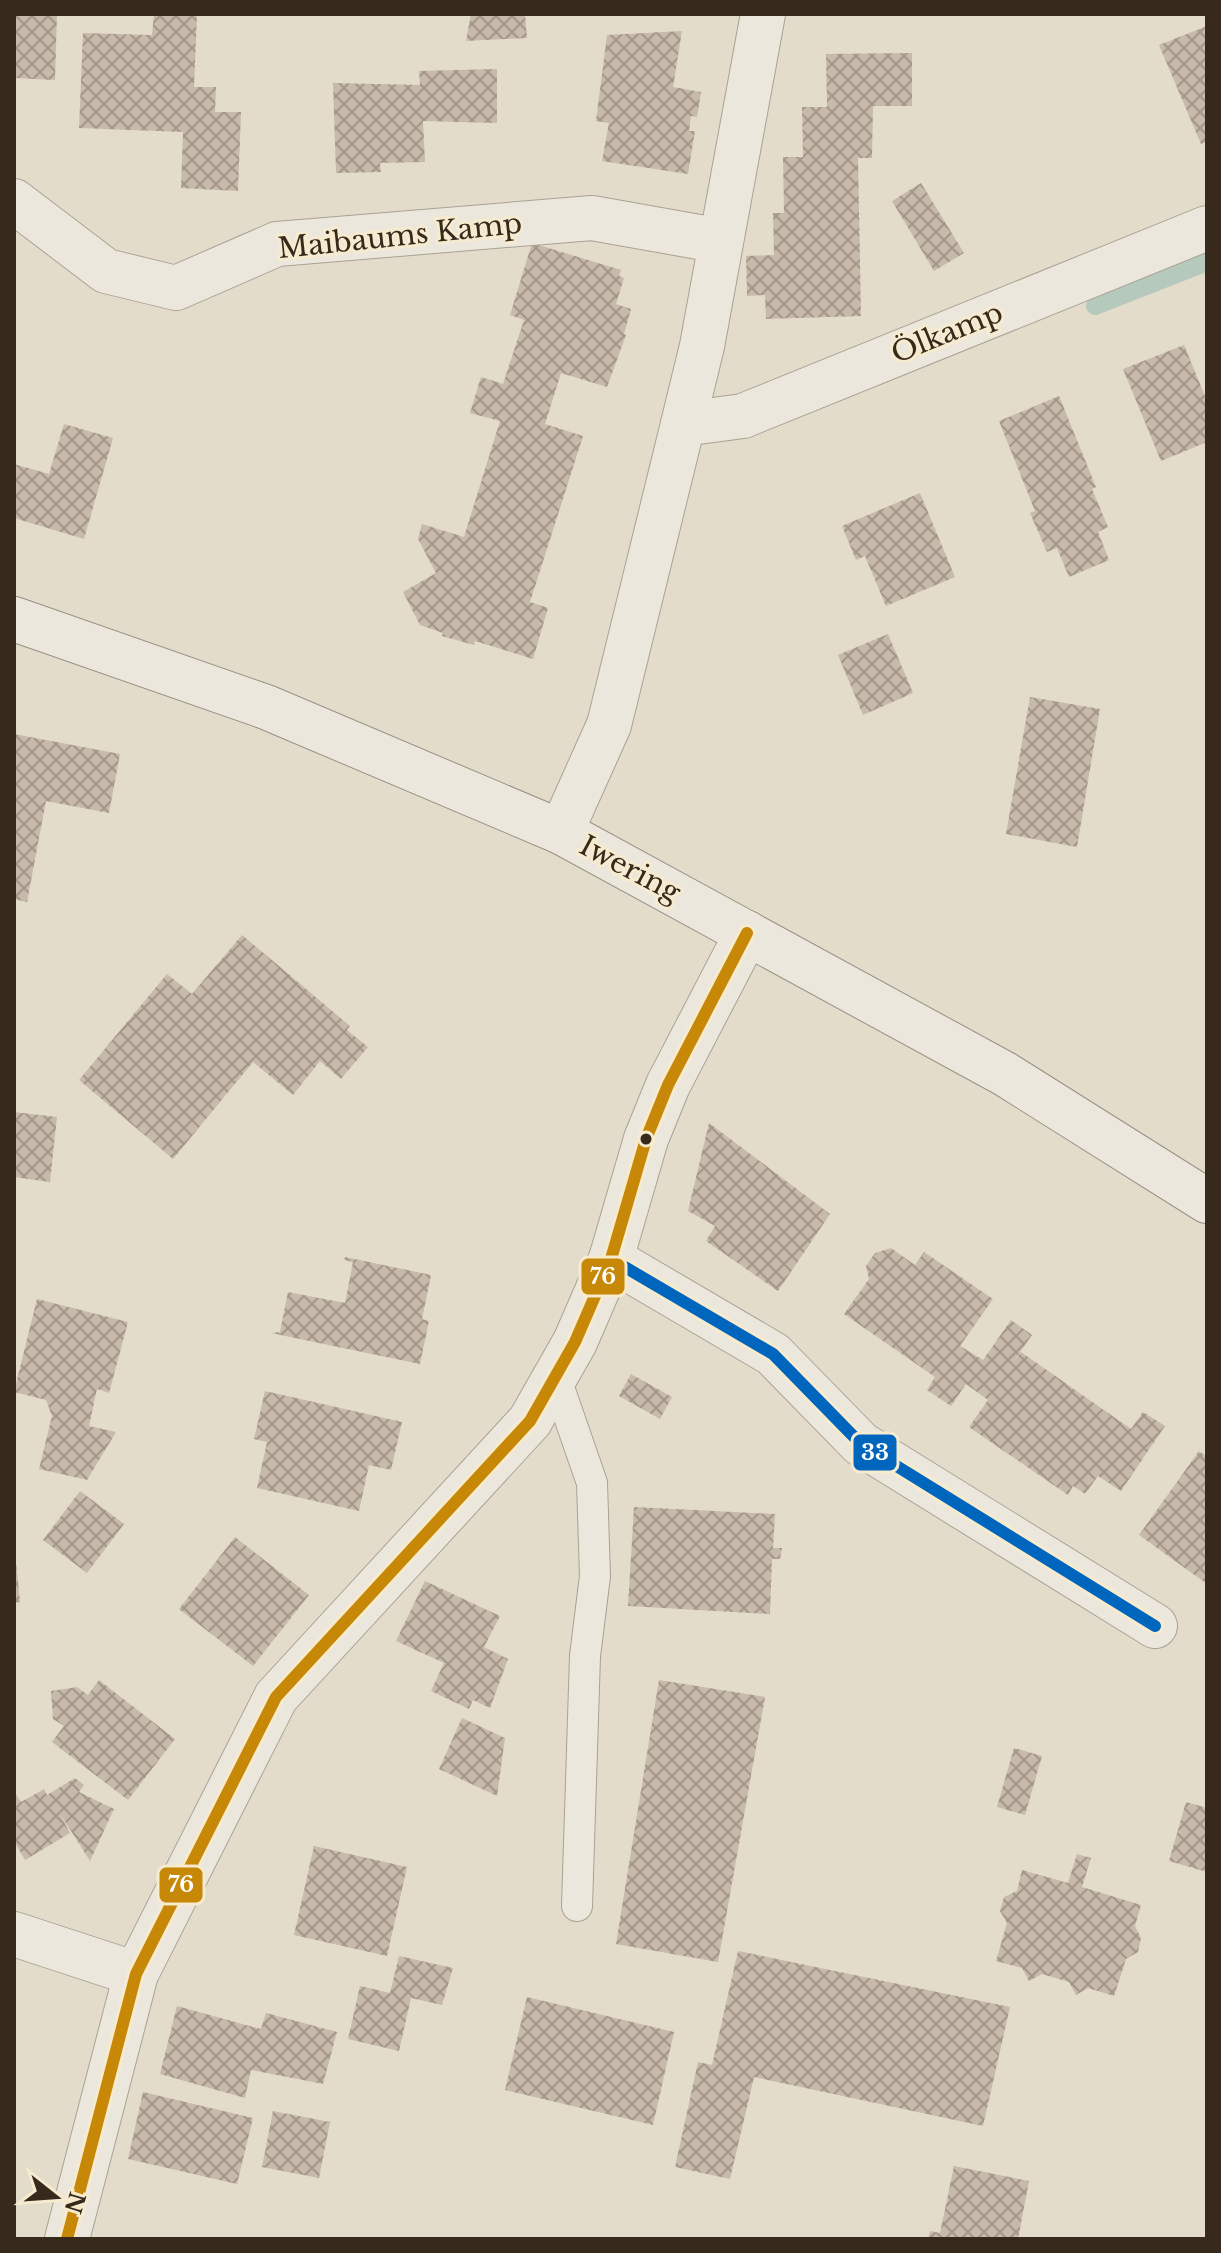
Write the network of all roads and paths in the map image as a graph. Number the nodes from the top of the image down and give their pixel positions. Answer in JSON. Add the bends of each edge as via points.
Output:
{"nodes":[{"id":1,"x":763,"y":14,"type":"edge"},
{"id":2,"x":14,"y":201,"type":"edge"},
{"id":3,"x":1207,"y":228,"type":"edge"},
{"id":4,"x":721,"y":241,"type":"junction"},
{"id":5,"x":683,"y":424,"type":"junction"},
{"id":6,"x":14,"y":619,"type":"edge"},
{"id":7,"x":561,"y":832,"type":"junction"},
{"id":8,"x":747,"y":933,"type":"junction"},
{"id":9,"x":1207,"y":1201,"type":"edge"},
{"id":10,"x":611,"y":1259,"type":"junction"},
{"id":11,"x":556,"y":1379,"type":"junction"},
{"id":12,"x":1155,"y":1626,"type":"dead end"},
{"id":13,"x":577,"y":1906,"type":"dead end"},
{"id":14,"x":14,"y":1934,"type":"edge"},
{"id":15,"x":136,"y":1974,"type":"junction"},
{"id":16,"x":67,"y":2239,"type":"edge"}],
"edges":[{"from":1,"to":4,"type":"street"},
{"from":2,"to":4,"type":"street","name":"Maibaums Kamp","via":[[106,271],[176,288],[277,244],[592,218]]},
{"from":3,"to":5,"type":"street","name":"Ölkamp","via":[[743,416]]},
{"from":4,"to":5,"type":"street"},
{"from":5,"to":7,"type":"street","via":[[609,725]]},
{"from":6,"to":7,"type":"street","name":"Iwering","via":[[266,707]]},
{"from":7,"to":8,"type":"street","name":"Iwering"},
{"from":8,"to":9,"type":"street","name":"Iwering","via":[[1005,1074]]},
{"from":8,"to":10,"type":"street","via":[[668,1085],[646,1139]]},
{"from":10,"to":11,"type":"street"},
{"from":10,"to":12,"type":"street","via":[[773,1354],[861,1444]]},
{"from":11,"to":13,"type":"lane","via":[[592,1483],[595,1576],[585,1656]]},
{"from":11,"to":15,"type":"street","via":[[530,1421],[276,1697]]},
{"from":14,"to":15,"type":"street"},
{"from":15,"to":16,"type":"street"}]}
